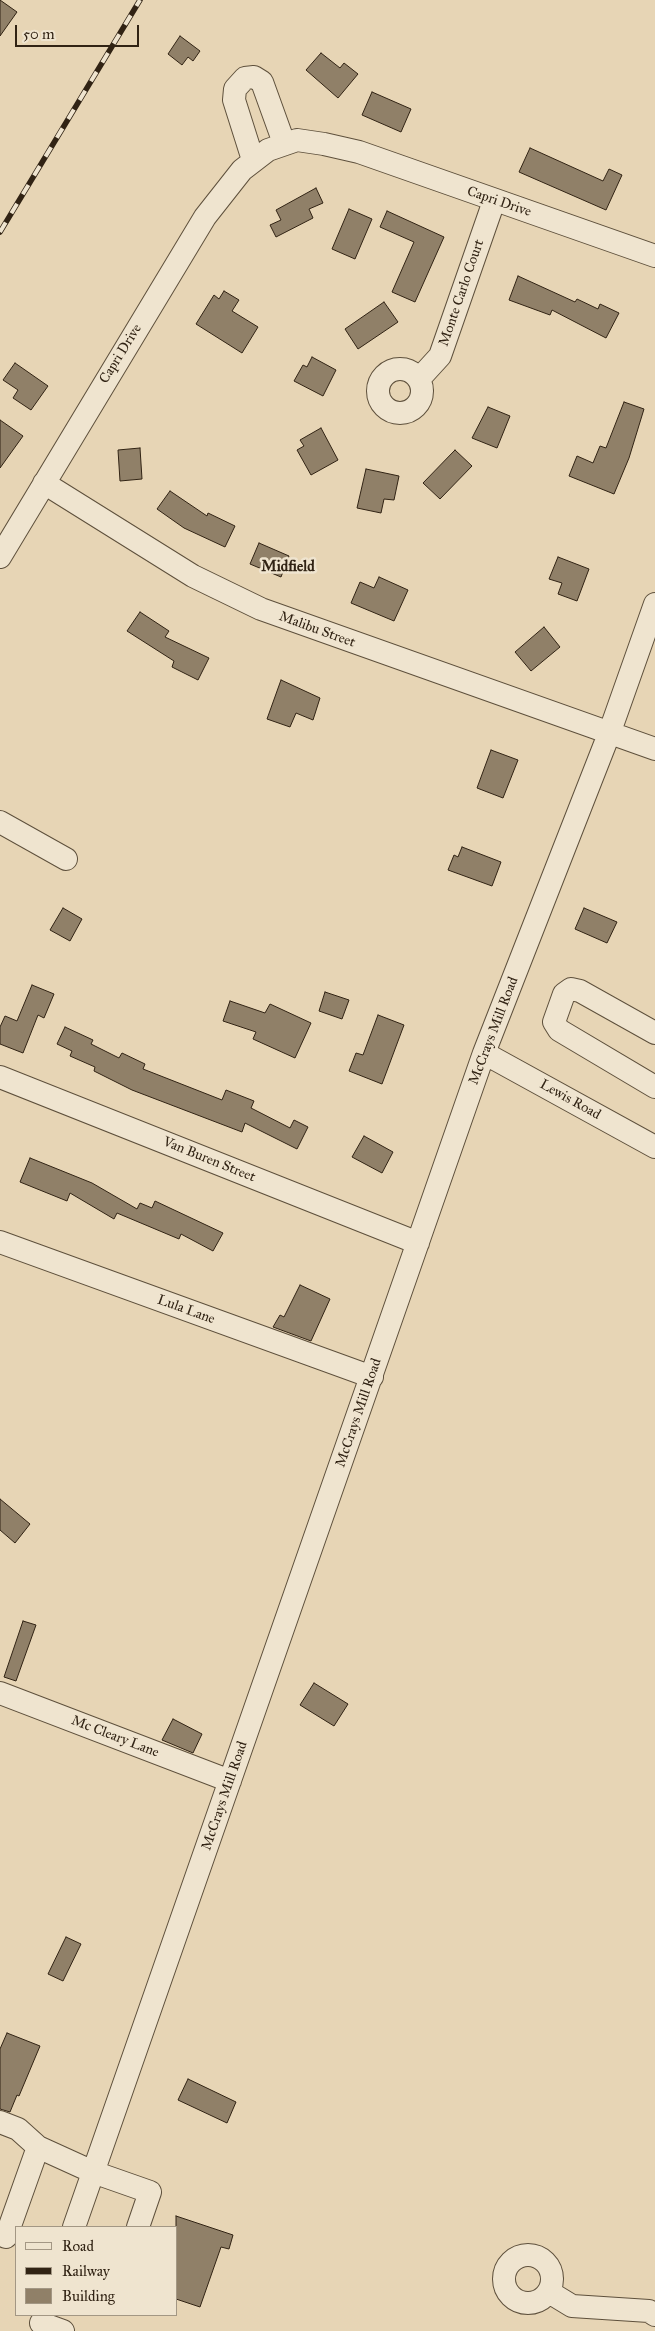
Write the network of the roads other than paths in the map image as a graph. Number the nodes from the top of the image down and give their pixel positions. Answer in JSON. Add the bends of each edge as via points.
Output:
{"nodes":[{"id":1,"x":284,"y":143,"type":"junction"},
{"id":2,"x":253,"y":160,"type":"junction"},
{"id":3,"x":494,"y":201,"type":"junction"},
{"id":4,"x":655,"y":256,"type":"edge"},
{"id":5,"x":419,"y":379,"type":"dead end"},
{"id":6,"x":44,"y":484,"type":"junction"},
{"id":7,"x":0,"y":557,"type":"edge"},
{"id":8,"x":655,"y":604,"type":"edge"},
{"id":9,"x":610,"y":734,"type":"junction"},
{"id":10,"x":655,"y":749,"type":"edge"},
{"id":11,"x":0,"y":822,"type":"edge"},
{"id":12,"x":66,"y":859,"type":"dead end"},
{"id":13,"x":655,"y":1033,"type":"edge"},
{"id":14,"x":484,"y":1053,"type":"junction"},
{"id":15,"x":0,"y":1077,"type":"edge"},
{"id":16,"x":655,"y":1087,"type":"edge"},
{"id":17,"x":655,"y":1147,"type":"edge"},
{"id":18,"x":0,"y":1242,"type":"edge"},
{"id":19,"x":418,"y":1243,"type":"junction"},
{"id":20,"x":372,"y":1377,"type":"junction"},
{"id":21,"x":0,"y":1693,"type":"edge"},
{"id":22,"x":230,"y":1782,"type":"junction"},
{"id":23,"x":0,"y":2122,"type":"edge"},
{"id":24,"x":38,"y":2147,"type":"junction"},
{"id":25,"x":94,"y":2172,"type":"junction"},
{"id":26,"x":74,"y":2226,"type":"edge"},
{"id":27,"x":138,"y":2226,"type":"edge"},
{"id":28,"x":7,"y":2238,"type":"edge"},
{"id":29,"x":549,"y":2292,"type":"dead end"},
{"id":30,"x":655,"y":2315,"type":"edge"},
{"id":31,"x":41,"y":2323,"type":"edge"},
{"id":32,"x":63,"y":2331,"type":"edge"}],
"edges":[{"from":1,"to":2,"type":"street","name":"Capri Drive"},
{"from":1,"to":2,"type":"street","via":[[262,82],[254,77],[245,78],[235,89],[234,100]]},
{"from":1,"to":3,"type":"street","name":"Capri Drive","via":[[312,141],[359,152]]},
{"from":2,"to":6,"type":"street","name":"Capri Drive","via":[[231,182],[205,217]]},
{"from":3,"to":4,"type":"street","name":"Capri Drive"},
{"from":3,"to":5,"type":"street","name":"Monte Carlo Court","via":[[440,356]]},
{"from":6,"to":7,"type":"street","name":"Capri Drive"},
{"from":6,"to":9,"type":"street","name":"Malibu Street","via":[[193,576],[261,609]]},
{"from":8,"to":9,"type":"street","name":"McCrays Mill Road"},
{"from":9,"to":10,"type":"street","name":"Malibu Street"},
{"from":9,"to":14,"type":"street","name":"McCrays Mill Road"},
{"from":11,"to":12,"type":"street"},
{"from":13,"to":16,"type":"street","via":[[571,989],[564,994],[554,1022],[559,1030]]},
{"from":14,"to":17,"type":"street","name":"Lewis Road"},
{"from":14,"to":19,"type":"street","name":"McCrays Mill Road"},
{"from":15,"to":19,"type":"street","name":"Van Buren Street"},
{"from":18,"to":20,"type":"street","name":"Lula Lane"},
{"from":19,"to":20,"type":"street","name":"McCrays Mill Road"},
{"from":20,"to":22,"type":"street","name":"McCrays Mill Road"},
{"from":21,"to":22,"type":"street","name":"Mc Cleary Lane"},
{"from":22,"to":25,"type":"street","name":"McCrays Mill Road"},
{"from":23,"to":24,"type":"street","via":[[18,2129]]},
{"from":24,"to":25,"type":"street"},
{"from":24,"to":28,"type":"street"},
{"from":25,"to":26,"type":"street","name":"McCrays Mill Road"},
{"from":25,"to":27,"type":"street","via":[[150,2192]]},
{"from":29,"to":30,"type":"street","via":[[572,2306],[649,2311]]},
{"from":31,"to":32,"type":"street"}]}
